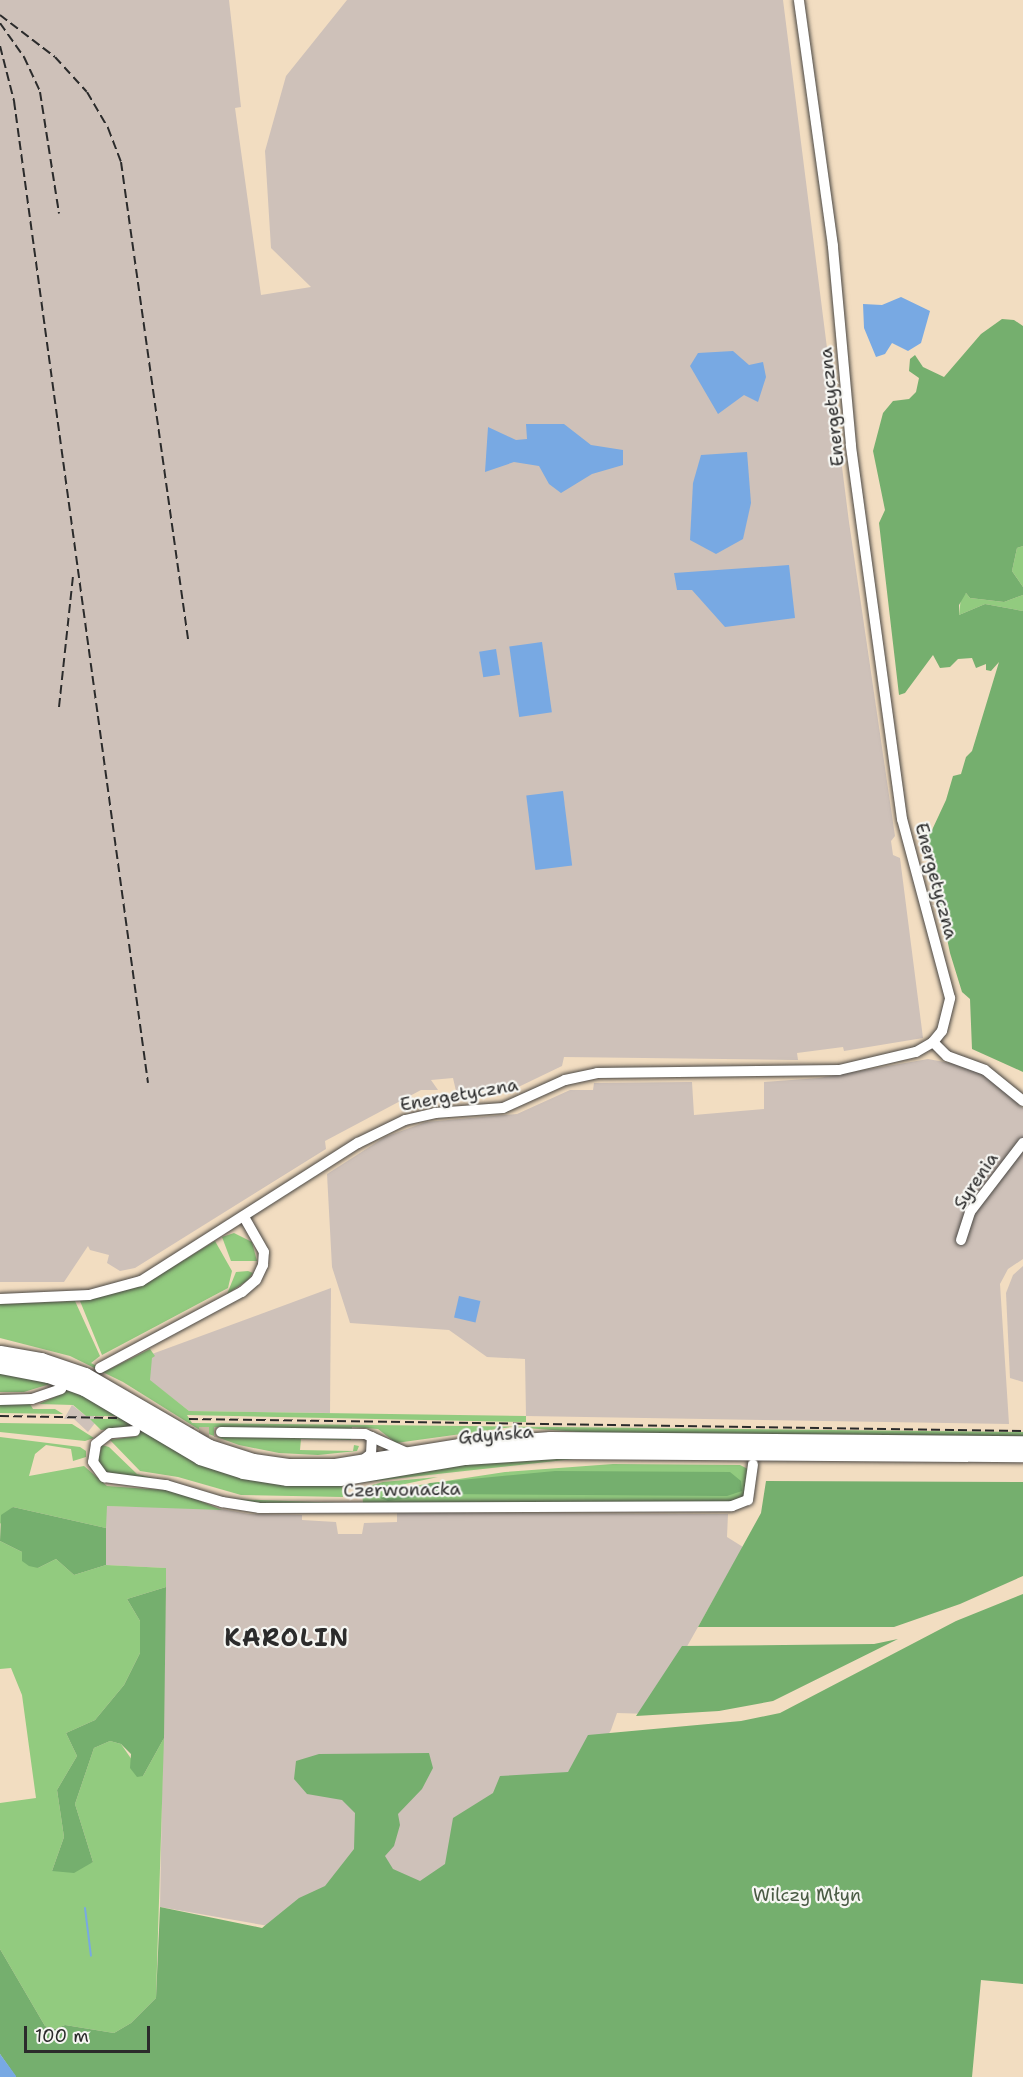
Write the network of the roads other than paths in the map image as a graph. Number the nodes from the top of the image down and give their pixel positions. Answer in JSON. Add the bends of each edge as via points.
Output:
{"nodes":[{"id":1,"x":800,"y":0,"type":"edge"},
{"id":2,"x":933,"y":1042,"type":"junction"},
{"id":3,"x":1023,"y":1101,"type":"edge"},
{"id":4,"x":1023,"y":1143,"type":"edge"},
{"id":5,"x":244,"y":1217,"type":"junction"},
{"id":6,"x":961,"y":1240,"type":"dead end"},
{"id":7,"x":0,"y":1299,"type":"edge"},
{"id":8,"x":0,"y":1353,"type":"edge"},
{"id":9,"x":0,"y":1366,"type":"edge"},
{"id":10,"x":100,"y":1368,"type":"dead end"},
{"id":11,"x":61,"y":1389,"type":"dead end"},
{"id":12,"x":0,"y":1400,"type":"edge"},
{"id":13,"x":135,"y":1431,"type":"dead end"},
{"id":14,"x":221,"y":1432,"type":"tunnel mouth"},
{"id":15,"x":372,"y":1437,"type":"junction"},
{"id":16,"x":1023,"y":1443,"type":"edge"},
{"id":17,"x":718,"y":1450,"type":"junction"},
{"id":18,"x":778,"y":1451,"type":"junction"},
{"id":19,"x":407,"y":1453,"type":"junction"},
{"id":20,"x":1023,"y":1454,"type":"edge"},
{"id":21,"x":362,"y":1461,"type":"junction"},
{"id":22,"x":753,"y":1464,"type":"junction"}],
"edges":[{"from":1,"to":2,"type":"street","name":"Energetyczna","via":[[832,246],[851,445],[902,819],[950,998],[947,1021]]},
{"from":2,"to":3,"type":"street","via":[[947,1056],[985,1070]]},
{"from":2,"to":5,"type":"street","name":"Energetyczna","via":[[916,1052],[821,1072],[586,1074],[503,1108],[421,1116],[374,1134]]},
{"from":4,"to":6,"type":"street","name":"Syrenia","via":[[970,1212]]},
{"from":5,"to":7,"type":"street","name":"Energetyczna","via":[[154,1275],[129,1285],[89,1295]]},
{"from":5,"to":10,"type":"street","via":[[264,1252],[256,1280]]},
{"from":8,"to":21,"type":"main road","name":"Gdyńska","via":[[41,1360],[85,1375],[189,1438],[238,1457],[298,1466]]},
{"from":9,"to":17,"type":"main road","name":"Gdyńska","via":[[77,1385],[186,1450],[235,1469],[279,1478],[339,1478],[458,1458],[537,1451]]},
{"from":11,"to":12,"type":"street","via":[[32,1399]]},
{"from":13,"to":22,"type":"street","name":"Czerwonacka","via":[[113,1432],[98,1441],[93,1462],[104,1477],[166,1485],[258,1508],[732,1506],[748,1500]]},
{"from":14,"to":15,"type":"street","name":"Czerwonacka"},
{"from":15,"to":19,"type":"street","name":"Czerwonacka"},
{"from":15,"to":21,"type":"street","name":"Czerwonacka","via":[[371,1454]]},
{"from":16,"to":19,"type":"main road","name":"Gdyńska","via":[[550,1439]]},
{"from":17,"to":18,"type":"main road","name":"Gdyńska"},
{"from":17,"to":22,"type":"street"},
{"from":18,"to":20,"type":"main road","name":"Gdyńska"},
{"from":18,"to":22,"type":"street"},
{"from":19,"to":21,"type":"main road","name":"Gdyńska"}]}
